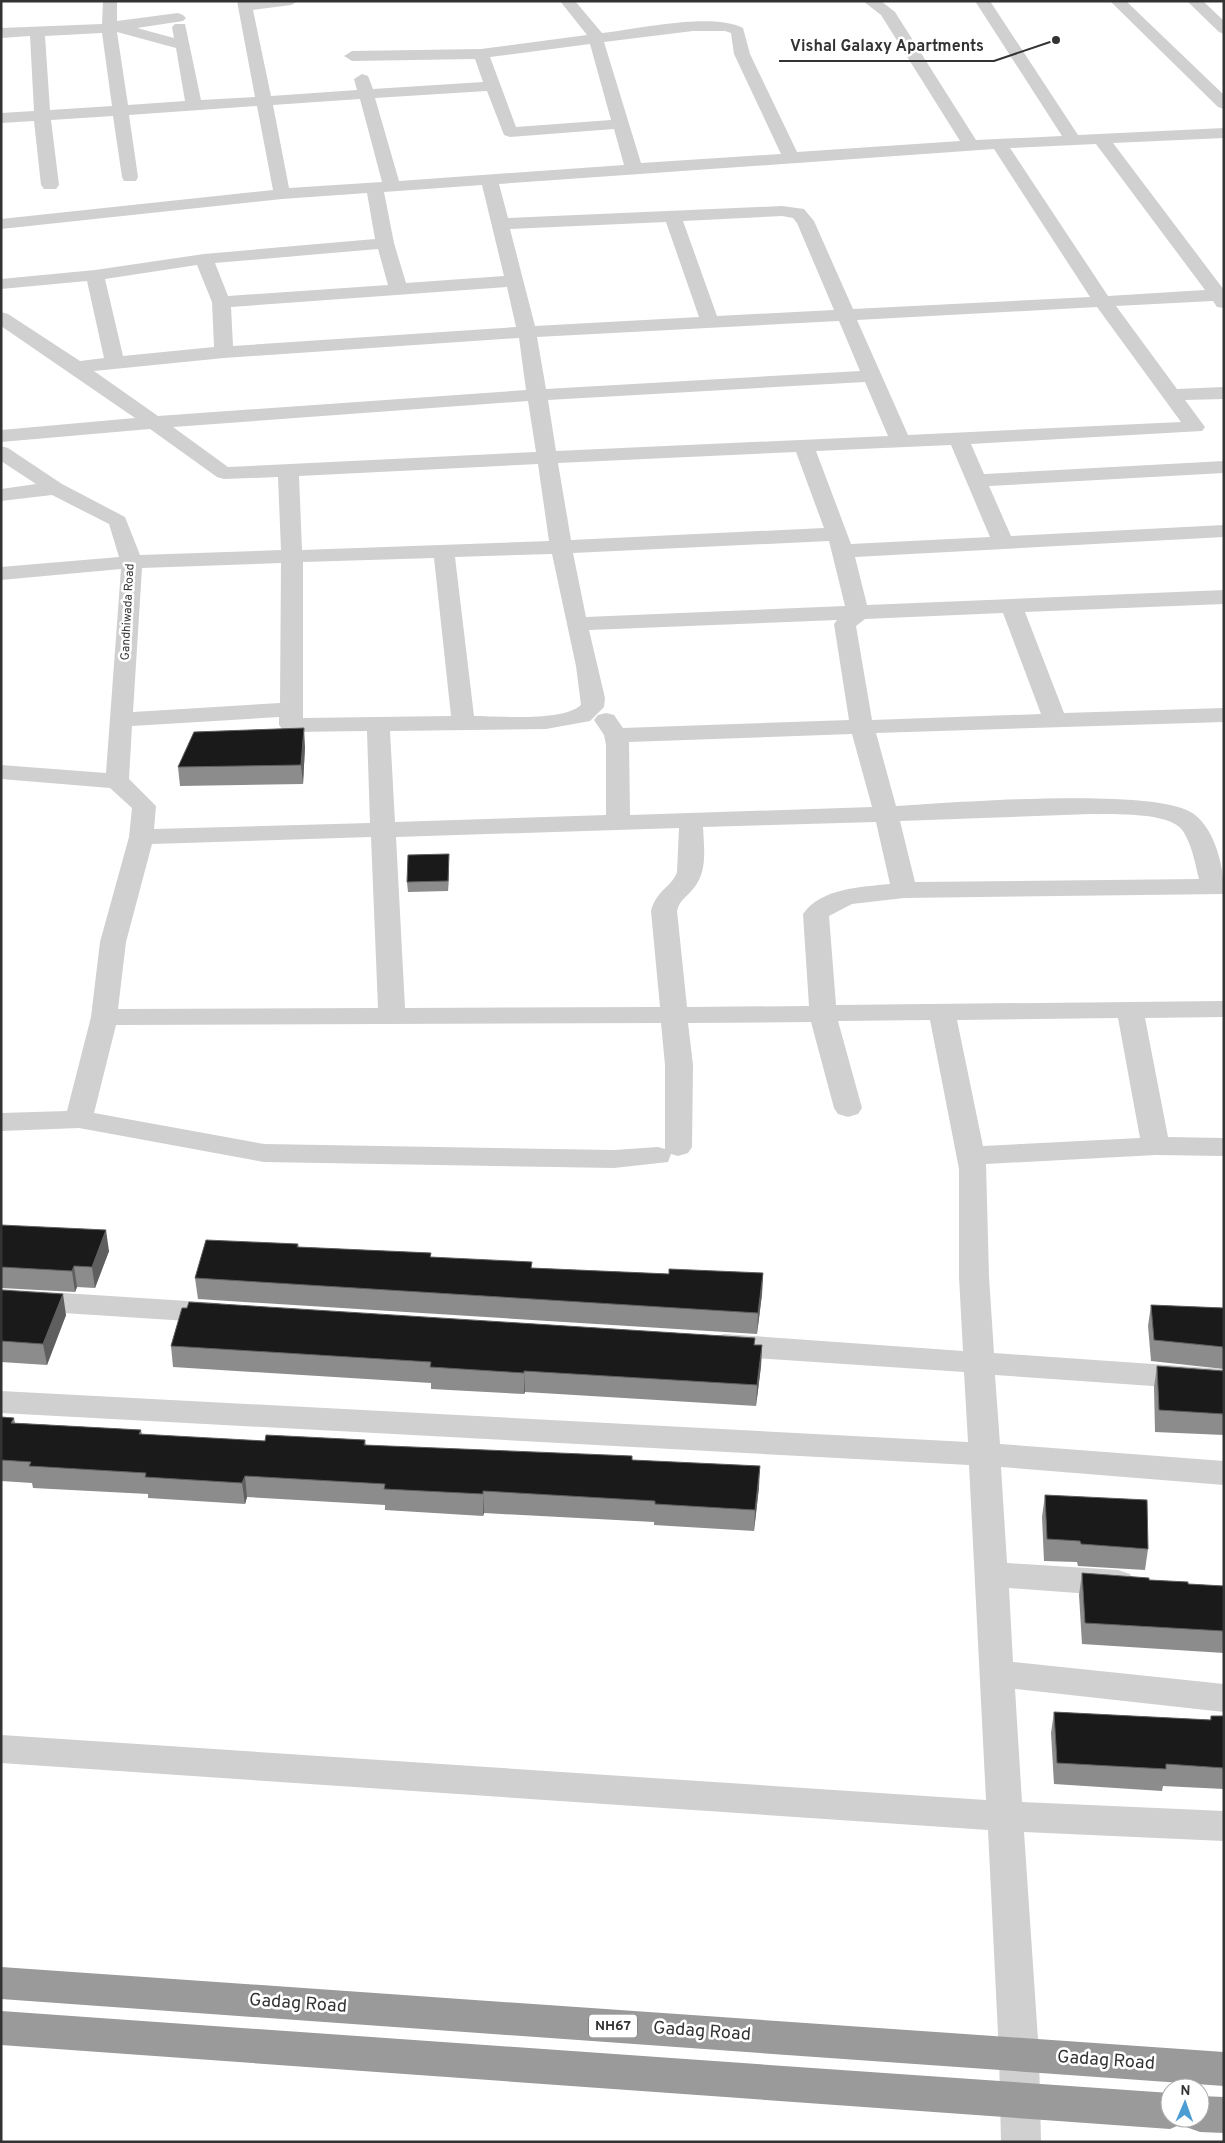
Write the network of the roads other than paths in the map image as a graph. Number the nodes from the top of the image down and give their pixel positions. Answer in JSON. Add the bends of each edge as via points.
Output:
{"nodes":[{"id":1,"x":110,"y":1,"type":"edge"},
{"id":2,"x":176,"y":1,"type":"edge"},
{"id":3,"x":291,"y":1,"type":"edge"},
{"id":4,"x":567,"y":1,"type":"edge"},
{"id":5,"x":870,"y":1,"type":"edge"},
{"id":6,"x":982,"y":1,"type":"edge"},
{"id":7,"x":1117,"y":1,"type":"edge"},
{"id":8,"x":1194,"y":1,"type":"edge"},
{"id":9,"x":245,"y":4,"type":"edge"},
{"id":10,"x":178,"y":18,"type":"junction"},
{"id":11,"x":109,"y":28,"type":"junction"},
{"id":12,"x":1224,"y":29,"type":"edge"},
{"id":13,"x":37,"y":31,"type":"junction"},
{"id":14,"x":1,"y":33,"type":"edge"},
{"id":15,"x":596,"y":38,"type":"junction"},
{"id":16,"x":183,"y":45,"type":"junction"},
{"id":17,"x":481,"y":54,"type":"junction"},
{"id":18,"x":493,"y":86,"type":"junction"},
{"id":19,"x":366,"y":95,"type":"junction"},
{"id":20,"x":263,"y":100,"type":"junction"},
{"id":21,"x":1224,"y":104,"type":"edge"},
{"id":22,"x":194,"y":106,"type":"junction"},
{"id":23,"x":121,"y":111,"type":"junction"},
{"id":24,"x":42,"y":115,"type":"junction"},
{"id":25,"x":1,"y":118,"type":"edge"},
{"id":26,"x":621,"y":124,"type":"junction"},
{"id":27,"x":1072,"y":139,"type":"junction"},
{"id":28,"x":1101,"y":139,"type":"junction"},
{"id":29,"x":1220,"y":141,"type":"edge"},
{"id":30,"x":999,"y":144,"type":"junction"},
{"id":31,"x":971,"y":145,"type":"junction"},
{"id":32,"x":791,"y":158,"type":"junction"},
{"id":33,"x":634,"y":169,"type":"junction"},
{"id":34,"x":130,"y":177,"type":"dead end"},
{"id":35,"x":489,"y":179,"type":"junction"},
{"id":36,"x":50,"y":185,"type":"dead end"},
{"id":37,"x":384,"y":187,"type":"junction"},
{"id":38,"x":282,"y":194,"type":"junction"},
{"id":39,"x":673,"y":216,"type":"junction"},
{"id":40,"x":1,"y":224,"type":"edge"},
{"id":41,"x":500,"y":224,"type":"junction"},
{"id":42,"x":385,"y":243,"type":"junction"},
{"id":43,"x":204,"y":259,"type":"junction"},
{"id":44,"x":95,"y":275,"type":"junction"},
{"id":45,"x":514,"y":281,"type":"junction"},
{"id":46,"x":1,"y":284,"type":"edge"},
{"id":47,"x":398,"y":288,"type":"junction"},
{"id":48,"x":1222,"y":297,"type":"edge"},
{"id":49,"x":221,"y":302,"type":"junction"},
{"id":50,"x":1103,"y":302,"type":"junction"},
{"id":51,"x":847,"y":315,"type":"junction"},
{"id":52,"x":1,"y":318,"type":"edge"},
{"id":53,"x":710,"y":322,"type":"junction"},
{"id":54,"x":527,"y":332,"type":"junction"},
{"id":55,"x":224,"y":352,"type":"junction"},
{"id":56,"x":114,"y":363,"type":"junction"},
{"id":57,"x":76,"y":367,"type":"junction"},
{"id":58,"x":873,"y":376,"type":"junction"},
{"id":59,"x":1224,"y":393,"type":"edge"},
{"id":60,"x":537,"y":394,"type":"junction"},
{"id":61,"x":1171,"y":395,"type":"junction"},
{"id":62,"x":151,"y":422,"type":"junction"},
{"id":63,"x":1,"y":436,"type":"edge"},
{"id":64,"x":960,"y":439,"type":"junction"},
{"id":65,"x":902,"y":442,"type":"junction"},
{"id":66,"x":804,"y":446,"type":"junction"},
{"id":67,"x":1,"y":452,"type":"edge"},
{"id":68,"x":548,"y":458,"type":"junction"},
{"id":69,"x":1224,"y":467,"type":"edge"},
{"id":70,"x":288,"y":470,"type":"junction"},
{"id":71,"x":977,"y":481,"type":"junction"},
{"id":72,"x":55,"y":488,"type":"junction"},
{"id":73,"x":1,"y":495,"type":"edge"},
{"id":74,"x":1224,"y":531,"type":"edge"},
{"id":75,"x":840,"y":543,"type":"junction"},
{"id":76,"x":1003,"y":543,"type":"junction"},
{"id":77,"x":561,"y":547,"type":"junction"},
{"id":78,"x":444,"y":551,"type":"junction"},
{"id":79,"x":292,"y":556,"type":"junction"},
{"id":80,"x":132,"y":562,"type":"junction"},
{"id":81,"x":1,"y":574,"type":"edge"},
{"id":82,"x":1224,"y":597,"type":"edge"},
{"id":83,"x":1012,"y":608,"type":"junction"},
{"id":84,"x":858,"y":613,"type":"junction"},
{"id":85,"x":576,"y":624,"type":"junction"},
{"id":86,"x":592,"y":707,"type":"junction"},
{"id":87,"x":292,"y":709,"type":"junction"},
{"id":88,"x":1224,"y":715,"type":"edge"},
{"id":89,"x":121,"y":720,"type":"junction"},
{"id":90,"x":463,"y":722,"type":"junction"},
{"id":91,"x":1056,"y":722,"type":"junction"},
{"id":92,"x":378,"y":723,"type":"junction"},
{"id":93,"x":862,"y":727,"type":"junction"},
{"id":94,"x":616,"y":735,"type":"junction"},
{"id":95,"x":1,"y":772,"type":"edge"},
{"id":96,"x":117,"y":781,"type":"junction"},
{"id":97,"x":886,"y":814,"type":"junction"},
{"id":98,"x":691,"y":819,"type":"junction"},
{"id":99,"x":618,"y":821,"type":"junction"},
{"id":100,"x":383,"y":829,"type":"junction"},
{"id":101,"x":141,"y":837,"type":"junction"},
{"id":102,"x":1219,"y":886,"type":"edge"},
{"id":103,"x":904,"y":890,"type":"junction"},
{"id":104,"x":1224,"y":1009,"type":"edge"},
{"id":105,"x":1130,"y":1010,"type":"junction"},
{"id":106,"x":942,"y":1012,"type":"junction"},
{"id":107,"x":823,"y":1014,"type":"junction"},
{"id":108,"x":674,"y":1015,"type":"junction"},
{"id":109,"x":392,"y":1016,"type":"junction"},
{"id":110,"x":104,"y":1017,"type":"junction"},
{"id":111,"x":848,"y":1108,"type":"dead end"},
{"id":112,"x":79,"y":1119,"type":"junction"},
{"id":113,"x":1,"y":1122,"type":"edge"},
{"id":114,"x":1156,"y":1146,"type":"junction"},
{"id":115,"x":1224,"y":1147,"type":"edge"},
{"id":116,"x":971,"y":1156,"type":"junction"},
{"id":117,"x":1,"y":1299,"type":"edge"},
{"id":118,"x":250,"y":1315,"type":"edge"},
{"id":119,"x":699,"y":1343,"type":"edge"},
{"id":120,"x":978,"y":1361,"type":"junction"},
{"id":121,"x":1224,"y":1380,"type":"edge"},
{"id":122,"x":1,"y":1402,"type":"edge"},
{"id":123,"x":984,"y":1454,"type":"junction"},
{"id":124,"x":1224,"y":1473,"type":"edge"},
{"id":125,"x":990,"y":1574,"type":"junction"},
{"id":126,"x":1146,"y":1585,"type":"edge"},
{"id":127,"x":996,"y":1673,"type":"junction"},
{"id":128,"x":1224,"y":1698,"type":"edge"},
{"id":129,"x":1,"y":1749,"type":"edge"},
{"id":130,"x":1003,"y":1816,"type":"junction"},
{"id":131,"x":1224,"y":1826,"type":"edge"},
{"id":132,"x":1,"y":1983,"type":"edge"},
{"id":133,"x":1,"y":2028,"type":"edge"},
{"id":134,"x":1018,"y":2054,"type":"junction"},
{"id":135,"x":1224,"y":2070,"type":"edge"},
{"id":136,"x":1020,"y":2100,"type":"junction"},
{"id":137,"x":1160,"y":2110,"type":"edge"},
{"id":138,"x":1210,"y":2114,"type":"edge"},
{"id":139,"x":1224,"y":2115,"type":"edge"},
{"id":140,"x":1021,"y":2142,"type":"edge"}],
"edges":[{"from":1,"to":11,"type":"street"},
{"from":2,"to":10,"type":"street"},
{"from":3,"to":9,"type":"street"},
{"from":4,"to":15,"type":"street"},
{"from":5,"to":31,"type":"street","via":[[887,12]]},
{"from":6,"to":27,"type":"street"},
{"from":7,"to":21,"type":"street"},
{"from":8,"to":12,"type":"street"},
{"from":9,"to":20,"type":"street"},
{"from":10,"to":16,"type":"street"},
{"from":10,"to":16,"type":"street","via":[[114,26]]},
{"from":11,"to":13,"type":"street"},
{"from":11,"to":23,"type":"street"},
{"from":13,"to":14,"type":"street"},
{"from":13,"to":24,"type":"street"},
{"from":15,"to":17,"type":"street"},
{"from":15,"to":26,"type":"street"},
{"from":15,"to":32,"type":"street","via":[[706,25],[734,27],[738,31],[742,54]]},
{"from":16,"to":22,"type":"street"},
{"from":17,"to":18,"type":"street"},
{"from":17,"to":19,"type":"street","via":[[355,59]]},
{"from":18,"to":19,"type":"street"},
{"from":18,"to":26,"type":"street","via":[[510,132]]},
{"from":19,"to":20,"type":"street"},
{"from":19,"to":37,"type":"street"},
{"from":20,"to":22,"type":"street"},
{"from":20,"to":38,"type":"street"},
{"from":22,"to":23,"type":"street"},
{"from":23,"to":24,"type":"street"},
{"from":23,"to":34,"type":"street"},
{"from":24,"to":25,"type":"street"},
{"from":24,"to":36,"type":"street"},
{"from":26,"to":33,"type":"street"},
{"from":27,"to":28,"type":"street"},
{"from":27,"to":30,"type":"street"},
{"from":28,"to":29,"type":"street","via":[[1202,135]]},
{"from":28,"to":48,"type":"street"},
{"from":30,"to":31,"type":"street"},
{"from":30,"to":50,"type":"street"},
{"from":31,"to":32,"type":"street"},
{"from":32,"to":33,"type":"street"},
{"from":33,"to":35,"type":"street"},
{"from":35,"to":37,"type":"street"},
{"from":35,"to":41,"type":"street"},
{"from":37,"to":38,"type":"street"},
{"from":37,"to":42,"type":"street"},
{"from":38,"to":40,"type":"street"},
{"from":39,"to":41,"type":"street"},
{"from":39,"to":51,"type":"street","via":[[798,213],[805,221]]},
{"from":39,"to":53,"type":"street"},
{"from":41,"to":45,"type":"street"},
{"from":42,"to":43,"type":"street"},
{"from":42,"to":47,"type":"street"},
{"from":43,"to":44,"type":"street"},
{"from":43,"to":49,"type":"street"},
{"from":44,"to":46,"type":"street"},
{"from":44,"to":56,"type":"street"},
{"from":45,"to":47,"type":"street"},
{"from":45,"to":54,"type":"street"},
{"from":47,"to":49,"type":"street"},
{"from":48,"to":50,"type":"street"},
{"from":49,"to":55,"type":"street"},
{"from":50,"to":51,"type":"street"},
{"from":50,"to":61,"type":"street"},
{"from":51,"to":53,"type":"street"},
{"from":51,"to":58,"type":"street"},
{"from":52,"to":57,"type":"street"},
{"from":53,"to":54,"type":"street"},
{"from":54,"to":55,"type":"street"},
{"from":54,"to":60,"type":"street"},
{"from":55,"to":56,"type":"street"},
{"from":56,"to":57,"type":"street"},
{"from":57,"to":62,"type":"street"},
{"from":58,"to":60,"type":"street"},
{"from":58,"to":65,"type":"street"},
{"from":59,"to":61,"type":"street"},
{"from":60,"to":62,"type":"street"},
{"from":60,"to":68,"type":"street"},
{"from":61,"to":64,"type":"street","via":[[1195,427]]},
{"from":62,"to":63,"type":"street"},
{"from":62,"to":70,"type":"street","via":[[224,473]]},
{"from":64,"to":65,"type":"street"},
{"from":64,"to":71,"type":"street"},
{"from":65,"to":66,"type":"street"},
{"from":66,"to":68,"type":"street"},
{"from":66,"to":75,"type":"street"},
{"from":67,"to":72,"type":"street","name":"Gandhiwada Road"},
{"from":68,"to":70,"type":"street"},
{"from":68,"to":77,"type":"street"},
{"from":69,"to":71,"type":"street"},
{"from":70,"to":79,"type":"street"},
{"from":71,"to":76,"type":"street"},
{"from":72,"to":73,"type":"street"},
{"from":72,"to":80,"type":"street","name":"Gandhiwada Road","via":[[118,521]]},
{"from":74,"to":76,"type":"street"},
{"from":75,"to":76,"type":"street"},
{"from":75,"to":77,"type":"street"},
{"from":75,"to":84,"type":"street"},
{"from":77,"to":78,"type":"street"},
{"from":77,"to":85,"type":"street"},
{"from":78,"to":79,"type":"street"},
{"from":78,"to":90,"type":"street"},
{"from":79,"to":80,"type":"street"},
{"from":79,"to":87,"type":"street"},
{"from":80,"to":81,"type":"street"},
{"from":80,"to":89,"type":"street","name":"Gandhiwada Road"},
{"from":82,"to":83,"type":"street"},
{"from":83,"to":84,"type":"street"},
{"from":83,"to":91,"type":"street"},
{"from":84,"to":85,"type":"street"},
{"from":84,"to":93,"type":"street","via":[[845,624]]},
{"from":85,"to":86,"type":"street","via":[[587,666]]},
{"from":86,"to":90,"type":"street","via":[[582,716],[568,719]]},
{"from":86,"to":94,"type":"street","via":[[610,724]]},
{"from":87,"to":89,"type":"street"},
{"from":87,"to":92,"type":"street","via":[[292,726]]},
{"from":88,"to":91,"type":"street"},
{"from":89,"to":96,"type":"street","name":"Gandhiwada Road"},
{"from":90,"to":92,"type":"street"},
{"from":91,"to":93,"type":"street"},
{"from":92,"to":100,"type":"street"},
{"from":93,"to":94,"type":"street"},
{"from":93,"to":97,"type":"street"},
{"from":94,"to":99,"type":"street"},
{"from":95,"to":96,"type":"street"},
{"from":96,"to":101,"type":"street","via":[[144,806]]},
{"from":97,"to":98,"type":"street"},
{"from":97,"to":102,"type":"street","via":[[1022,808],[1159,809],[1174,812],[1193,827]]},
{"from":97,"to":103,"type":"street"},
{"from":98,"to":99,"type":"street"},
{"from":98,"to":108,"type":"street","via":[[690,871],[682,886],[666,900],[664,912]]},
{"from":99,"to":100,"type":"street"},
{"from":100,"to":101,"type":"street"},
{"from":100,"to":109,"type":"street"},
{"from":101,"to":110,"type":"street","via":[[113,942]]},
{"from":102,"to":103,"type":"street"},
{"from":103,"to":107,"type":"street","via":[[836,900],[824,905],[816,914]]},
{"from":104,"to":105,"type":"street"},
{"from":105,"to":106,"type":"street"},
{"from":105,"to":114,"type":"street"},
{"from":106,"to":107,"type":"street"},
{"from":106,"to":116,"type":"street"},
{"from":107,"to":108,"type":"street"},
{"from":107,"to":111,"type":"street"},
{"from":108,"to":109,"type":"street"},
{"from":108,"to":112,"type":"street","via":[[679,1065],[668,1151],[614,1159],[264,1153]]},
{"from":109,"to":110,"type":"street"},
{"from":110,"to":112,"type":"street"},
{"from":112,"to":113,"type":"street"},
{"from":114,"to":115,"type":"street"},
{"from":114,"to":116,"type":"street"},
{"from":116,"to":120,"type":"street"},
{"from":117,"to":118,"type":"street"},
{"from":119,"to":120,"type":"street"},
{"from":120,"to":121,"type":"street"},
{"from":120,"to":123,"type":"street"},
{"from":122,"to":123,"type":"street"},
{"from":123,"to":124,"type":"street"},
{"from":123,"to":125,"type":"street"},
{"from":125,"to":126,"type":"street"},
{"from":125,"to":127,"type":"street"},
{"from":127,"to":128,"type":"street"},
{"from":127,"to":130,"type":"street"},
{"from":129,"to":130,"type":"street"},
{"from":130,"to":131,"type":"street"},
{"from":130,"to":134,"type":"street"},
{"from":132,"to":134,"type":"highway","name":"Gadag Road","number":"NH67"},
{"from":133,"to":136,"type":"highway"},
{"from":134,"to":135,"type":"highway","name":"Gadag Road","number":"NH67"},
{"from":134,"to":136,"type":"street"},
{"from":136,"to":137,"type":"highway"},
{"from":136,"to":140,"type":"street"},
{"from":138,"to":139,"type":"highway"}]}
